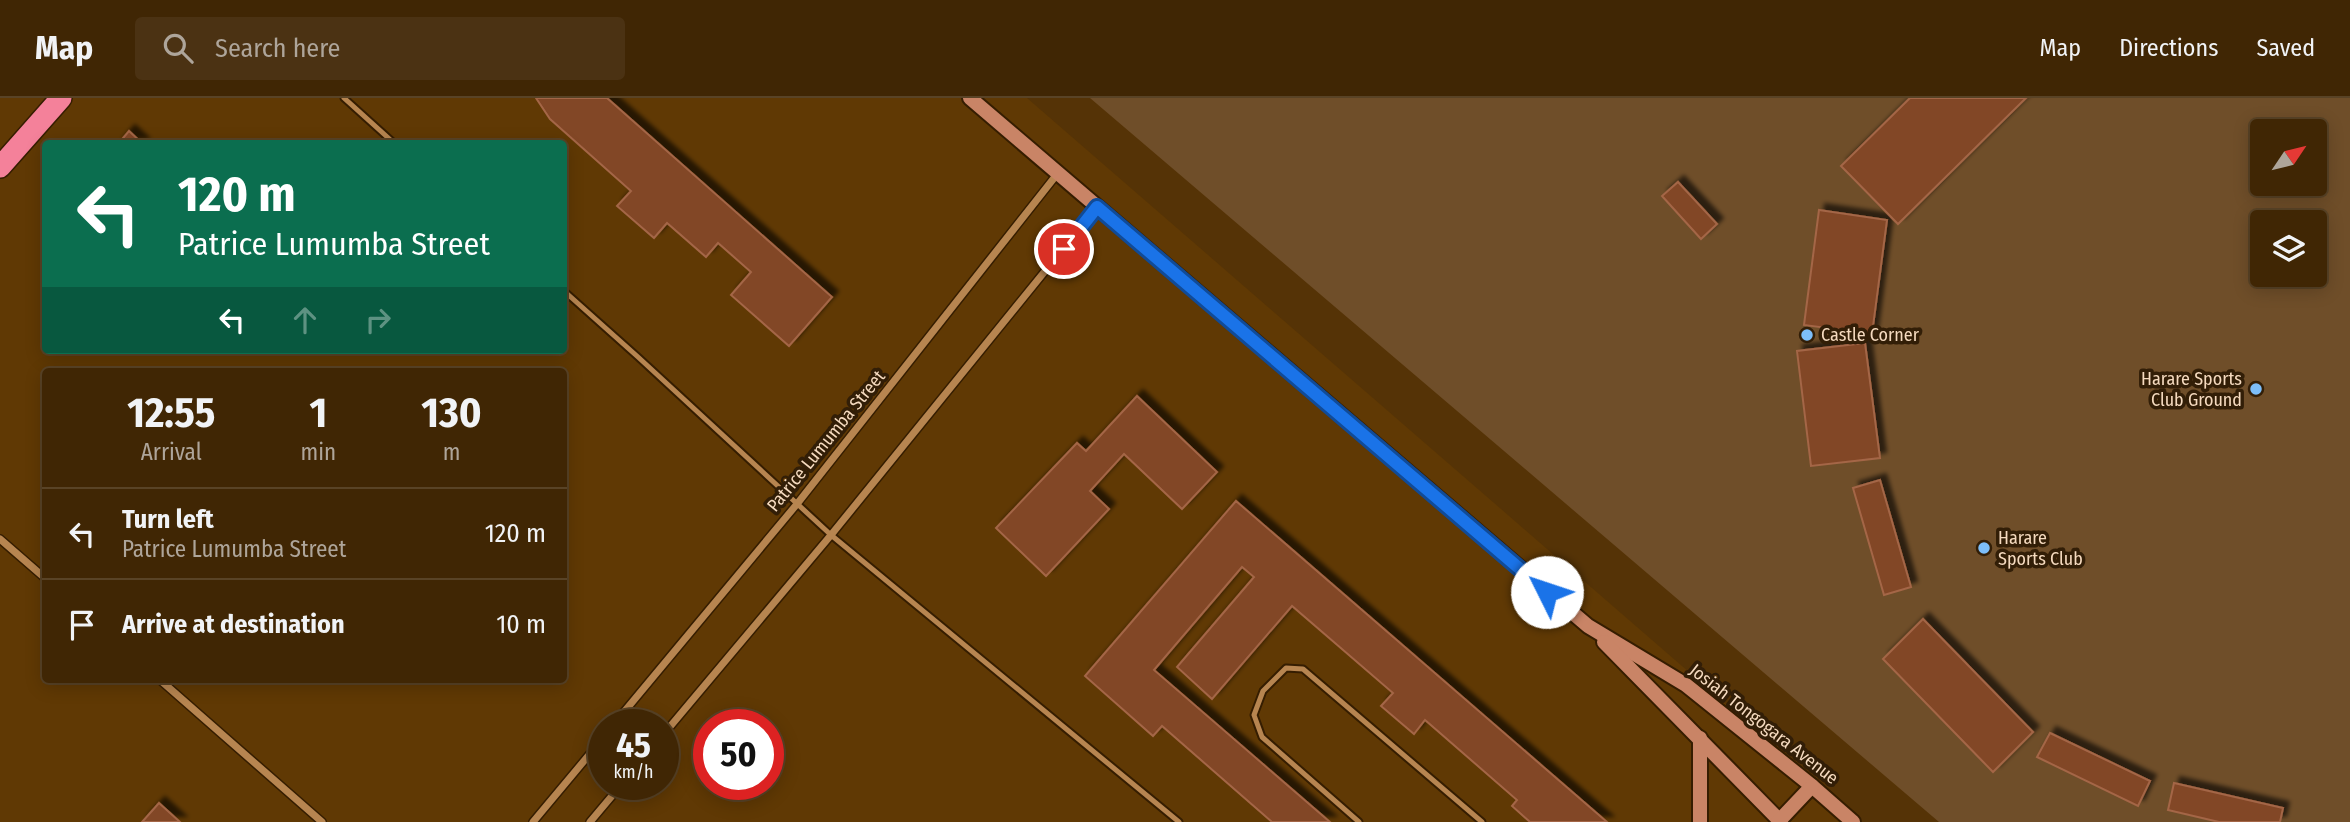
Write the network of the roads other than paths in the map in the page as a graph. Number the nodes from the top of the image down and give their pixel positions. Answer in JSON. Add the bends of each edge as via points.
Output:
{"nodes":[{"id":1,"x":61,"y":98,"type":"edge"},
{"id":2,"x":344,"y":98,"type":"edge"},
{"id":3,"x":970,"y":98,"type":"edge"},
{"id":4,"x":391,"y":140,"type":"edge"},
{"id":5,"x":0,"y":167,"type":"edge"},
{"id":6,"x":1058,"y":173,"type":"junction"},
{"id":7,"x":1097,"y":207,"type":"junction"},
{"id":8,"x":567,"y":295,"type":"edge"},
{"id":9,"x":797,"y":504,"type":"junction"},
{"id":10,"x":831,"y":535,"type":"junction"},
{"id":11,"x":0,"y":539,"type":"edge"},
{"id":12,"x":42,"y":576,"type":"edge"},
{"id":13,"x":1588,"y":626,"type":"junction"},
{"id":14,"x":164,"y":683,"type":"edge"},
{"id":15,"x":626,"y":709,"type":"edge"},
{"id":16,"x":679,"y":716,"type":"edge"},
{"id":17,"x":1700,"y":738,"type":"junction"},
{"id":18,"x":588,"y":756,"type":"edge"},
{"id":19,"x":1812,"y":786,"type":"junction"},
{"id":20,"x":609,"y":800,"type":"edge"},
{"id":21,"x":321,"y":822,"type":"edge"},
{"id":22,"x":533,"y":822,"type":"edge"},
{"id":23,"x":590,"y":822,"type":"edge"},
{"id":24,"x":1179,"y":822,"type":"edge"},
{"id":25,"x":1359,"y":822,"type":"edge"},
{"id":26,"x":1482,"y":822,"type":"edge"},
{"id":27,"x":1700,"y":822,"type":"edge"},
{"id":28,"x":1779,"y":822,"type":"edge"},
{"id":29,"x":1853,"y":822,"type":"edge"}],
"edges":[{"from":1,"to":5,"type":"highway"},
{"from":2,"to":4,"type":"lane"},
{"from":3,"to":6,"type":"main road","name":"Josiah Tongogara Avenue"},
{"from":6,"to":7,"type":"main road","name":"Josiah Tongogara Avenue"},
{"from":6,"to":9,"type":"street","name":"Patrice Lumumba Street"},
{"from":7,"to":10,"type":"street"},
{"from":7,"to":13,"type":"main road","name":"Josiah Tongogara Avenue"},
{"from":8,"to":9,"type":"lane"},
{"from":9,"to":10,"type":"lane"},
{"from":9,"to":15,"type":"street","name":"Patrice Lumumba Street"},
{"from":10,"to":16,"type":"street"},
{"from":10,"to":24,"type":"lane"},
{"from":11,"to":12,"type":"street"},
{"from":13,"to":17,"type":"main road"},
{"from":13,"to":19,"type":"main road","name":"Josiah Tongogara Avenue","via":[[1686,685]]},
{"from":14,"to":21,"type":"street"},
{"from":17,"to":27,"type":"main road"},
{"from":17,"to":28,"type":"main road"},
{"from":18,"to":22,"type":"street"},
{"from":19,"to":28,"type":"main road"},
{"from":19,"to":29,"type":"main road","name":"Josiah Tongogara Avenue"},
{"from":20,"to":23,"type":"street"},
{"from":25,"to":26,"type":"lane","via":[[1262,737],[1254,715],[1264,691],[1286,668],[1303,669]]}]}
